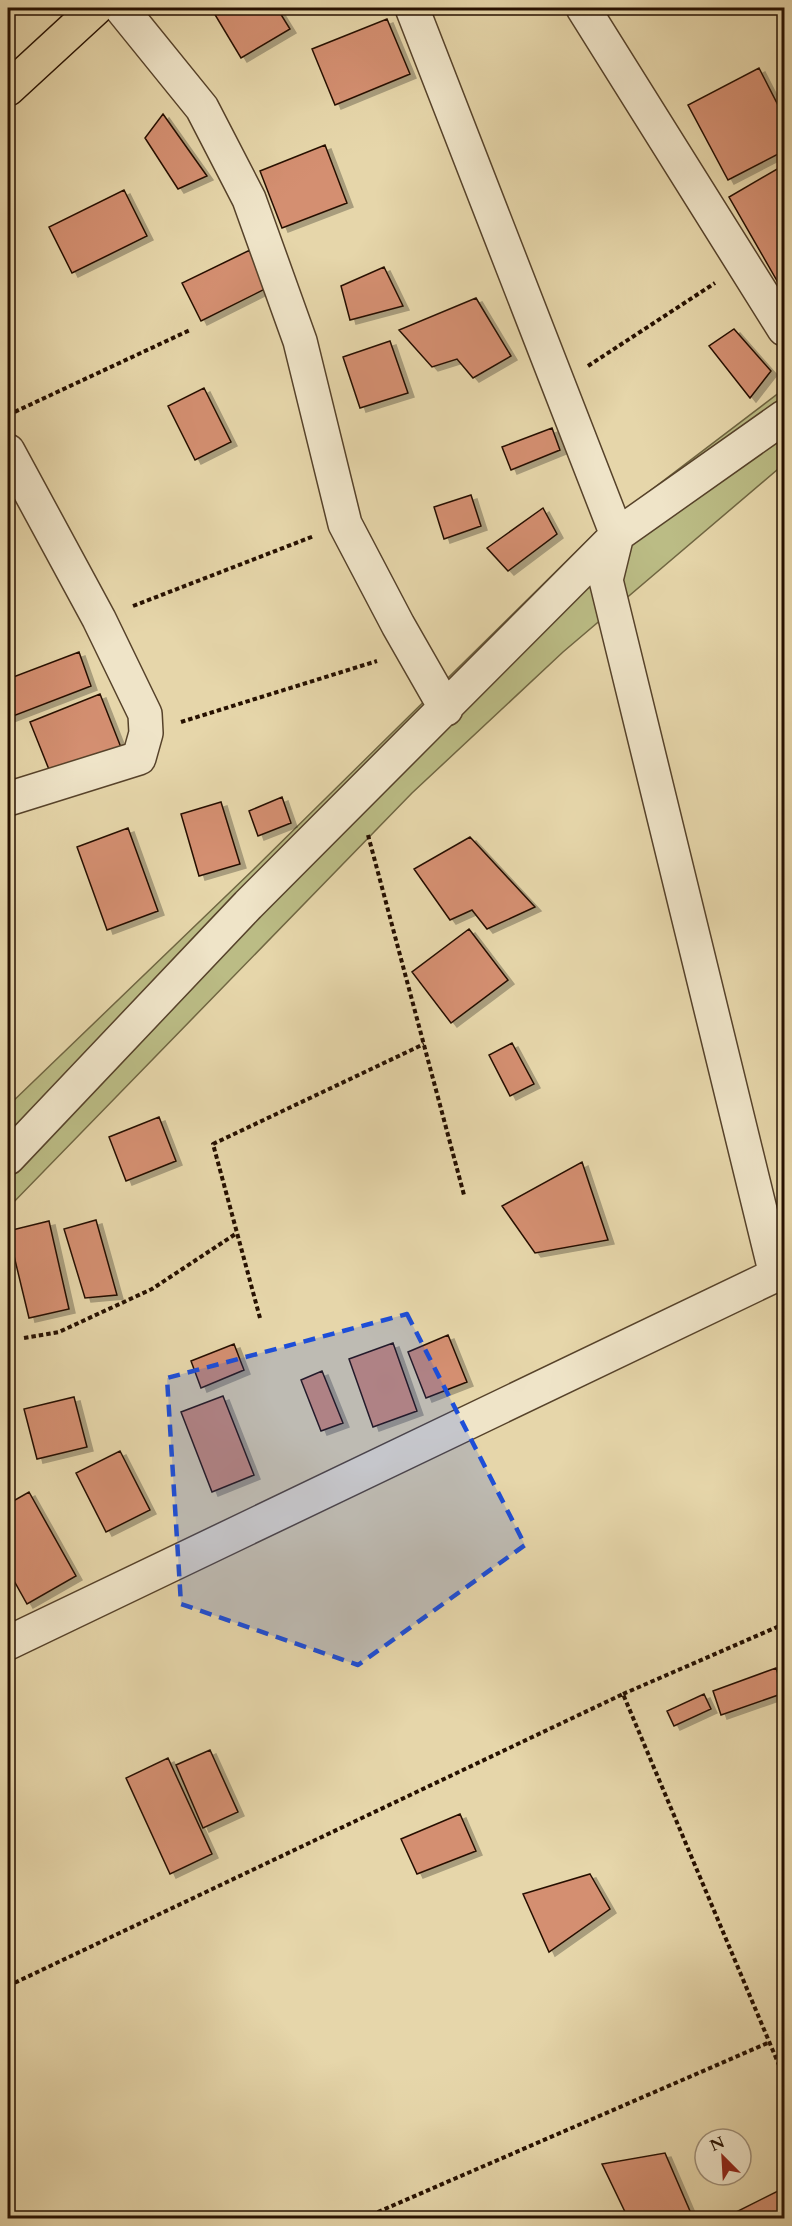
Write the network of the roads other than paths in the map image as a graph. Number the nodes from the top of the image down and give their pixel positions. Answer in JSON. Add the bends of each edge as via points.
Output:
{"nodes":[{"id":1,"x":96,"y":8,"type":"edge"},
{"id":2,"x":121,"y":8,"type":"edge"},
{"id":3,"x":412,"y":8,"type":"edge"},
{"id":4,"x":583,"y":8,"type":"edge"},
{"id":5,"x":8,"y":89,"type":"edge"},
{"id":6,"x":784,"y":329,"type":"edge"},
{"id":7,"x":784,"y":417,"type":"edge"},
{"id":8,"x":8,"y":451,"type":"edge"},
{"id":9,"x":617,"y":535,"type":"junction"},
{"id":10,"x":446,"y":709,"type":"junction"},
{"id":11,"x":8,"y":800,"type":"edge"},
{"id":12,"x":8,"y":1158,"type":"edge"},
{"id":13,"x":780,"y":1273,"type":"edge"},
{"id":14,"x":8,"y":1643,"type":"edge"}],
"edges":[{"from":1,"to":5,"type":"main road"},
{"from":2,"to":10,"type":"street","via":[[202,108],[249,199],[300,340],[345,524]]},
{"from":3,"to":9,"type":"street"},
{"from":4,"to":6,"type":"street"},
{"from":7,"to":9,"type":"street"},
{"from":8,"to":11,"type":"street","via":[[99,619],[145,714],[146,733],[139,758]]},
{"from":9,"to":10,"type":"street"},
{"from":9,"to":13,"type":"street","via":[[606,580]]},
{"from":10,"to":12,"type":"street","via":[[248,905]]},
{"from":13,"to":14,"type":"street"}]}
